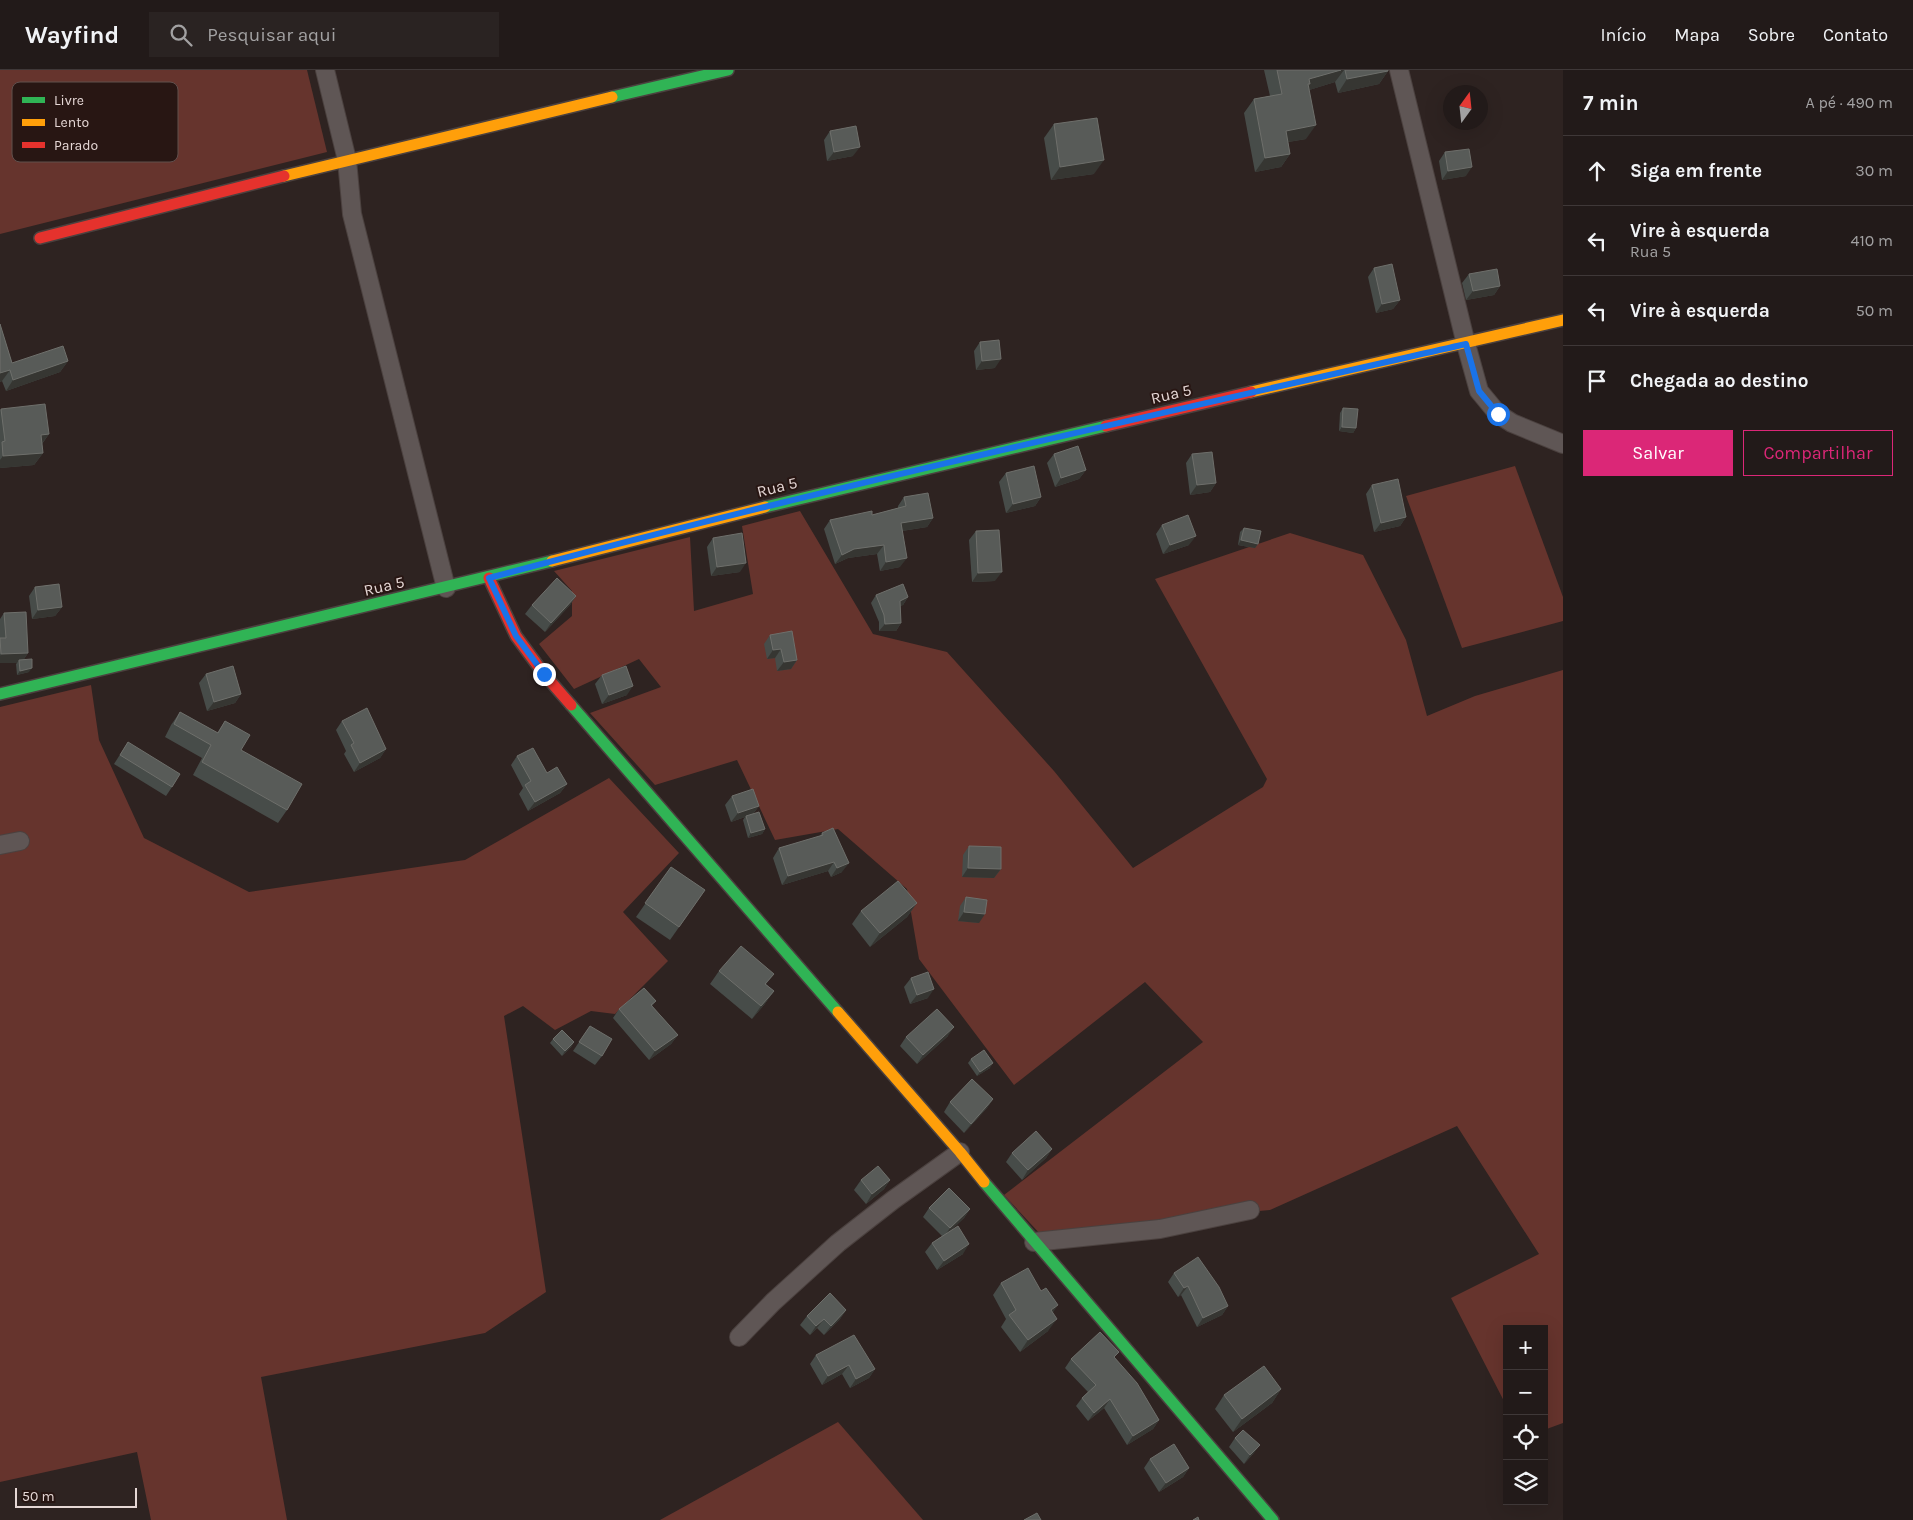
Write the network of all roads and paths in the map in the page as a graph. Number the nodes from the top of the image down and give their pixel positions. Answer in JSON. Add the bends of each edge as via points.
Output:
{"nodes":[{"id":1,"x":325,"y":70,"type":"edge"},
{"id":2,"x":728,"y":70,"type":"edge"},
{"id":3,"x":1399,"y":70,"type":"edge"},
{"id":4,"x":348,"y":160,"type":"junction"},
{"id":5,"x":40,"y":238,"type":"dead end"},
{"id":6,"x":1563,"y":320,"type":"edge"},
{"id":7,"x":1466,"y":344,"type":"junction"},
{"id":8,"x":1563,"y":444,"type":"edge"},
{"id":9,"x":489,"y":578,"type":"junction"},
{"id":10,"x":446,"y":588,"type":"junction"},
{"id":11,"x":0,"y":694,"type":"edge"},
{"id":12,"x":20,"y":841,"type":"dead end"},
{"id":13,"x":0,"y":846,"type":"edge"},
{"id":14,"x":960,"y":1152,"type":"junction"},
{"id":15,"x":1250,"y":1210,"type":"dead end"},
{"id":16,"x":1034,"y":1242,"type":"junction"},
{"id":17,"x":740,"y":1337,"type":"dead end"},
{"id":18,"x":1273,"y":1520,"type":"edge"}],
"edges":[{"from":1,"to":4,"type":"street"},
{"from":2,"to":4,"type":"street"},
{"from":3,"to":7,"type":"street"},
{"from":4,"to":5,"type":"street"},
{"from":4,"to":10,"type":"street","via":[[352,214]]},
{"from":6,"to":7,"type":"street","name":"Rua 5"},
{"from":7,"to":8,"type":"street","via":[[1479,391],[1498,414]]},
{"from":7,"to":9,"type":"street","name":"Rua 5","via":[[664,531]]},
{"from":9,"to":10,"type":"street","name":"Rua 5"},
{"from":9,"to":14,"type":"street","via":[[516,636],[544,674]]},
{"from":10,"to":11,"type":"street","name":"Rua 5"},
{"from":12,"to":13,"type":"street"},
{"from":14,"to":16,"type":"street"},
{"from":14,"to":17,"type":"street","via":[[838,1243],[772,1302]]},
{"from":15,"to":16,"type":"street","via":[[1160,1229]]},
{"from":16,"to":18,"type":"street"}]}
